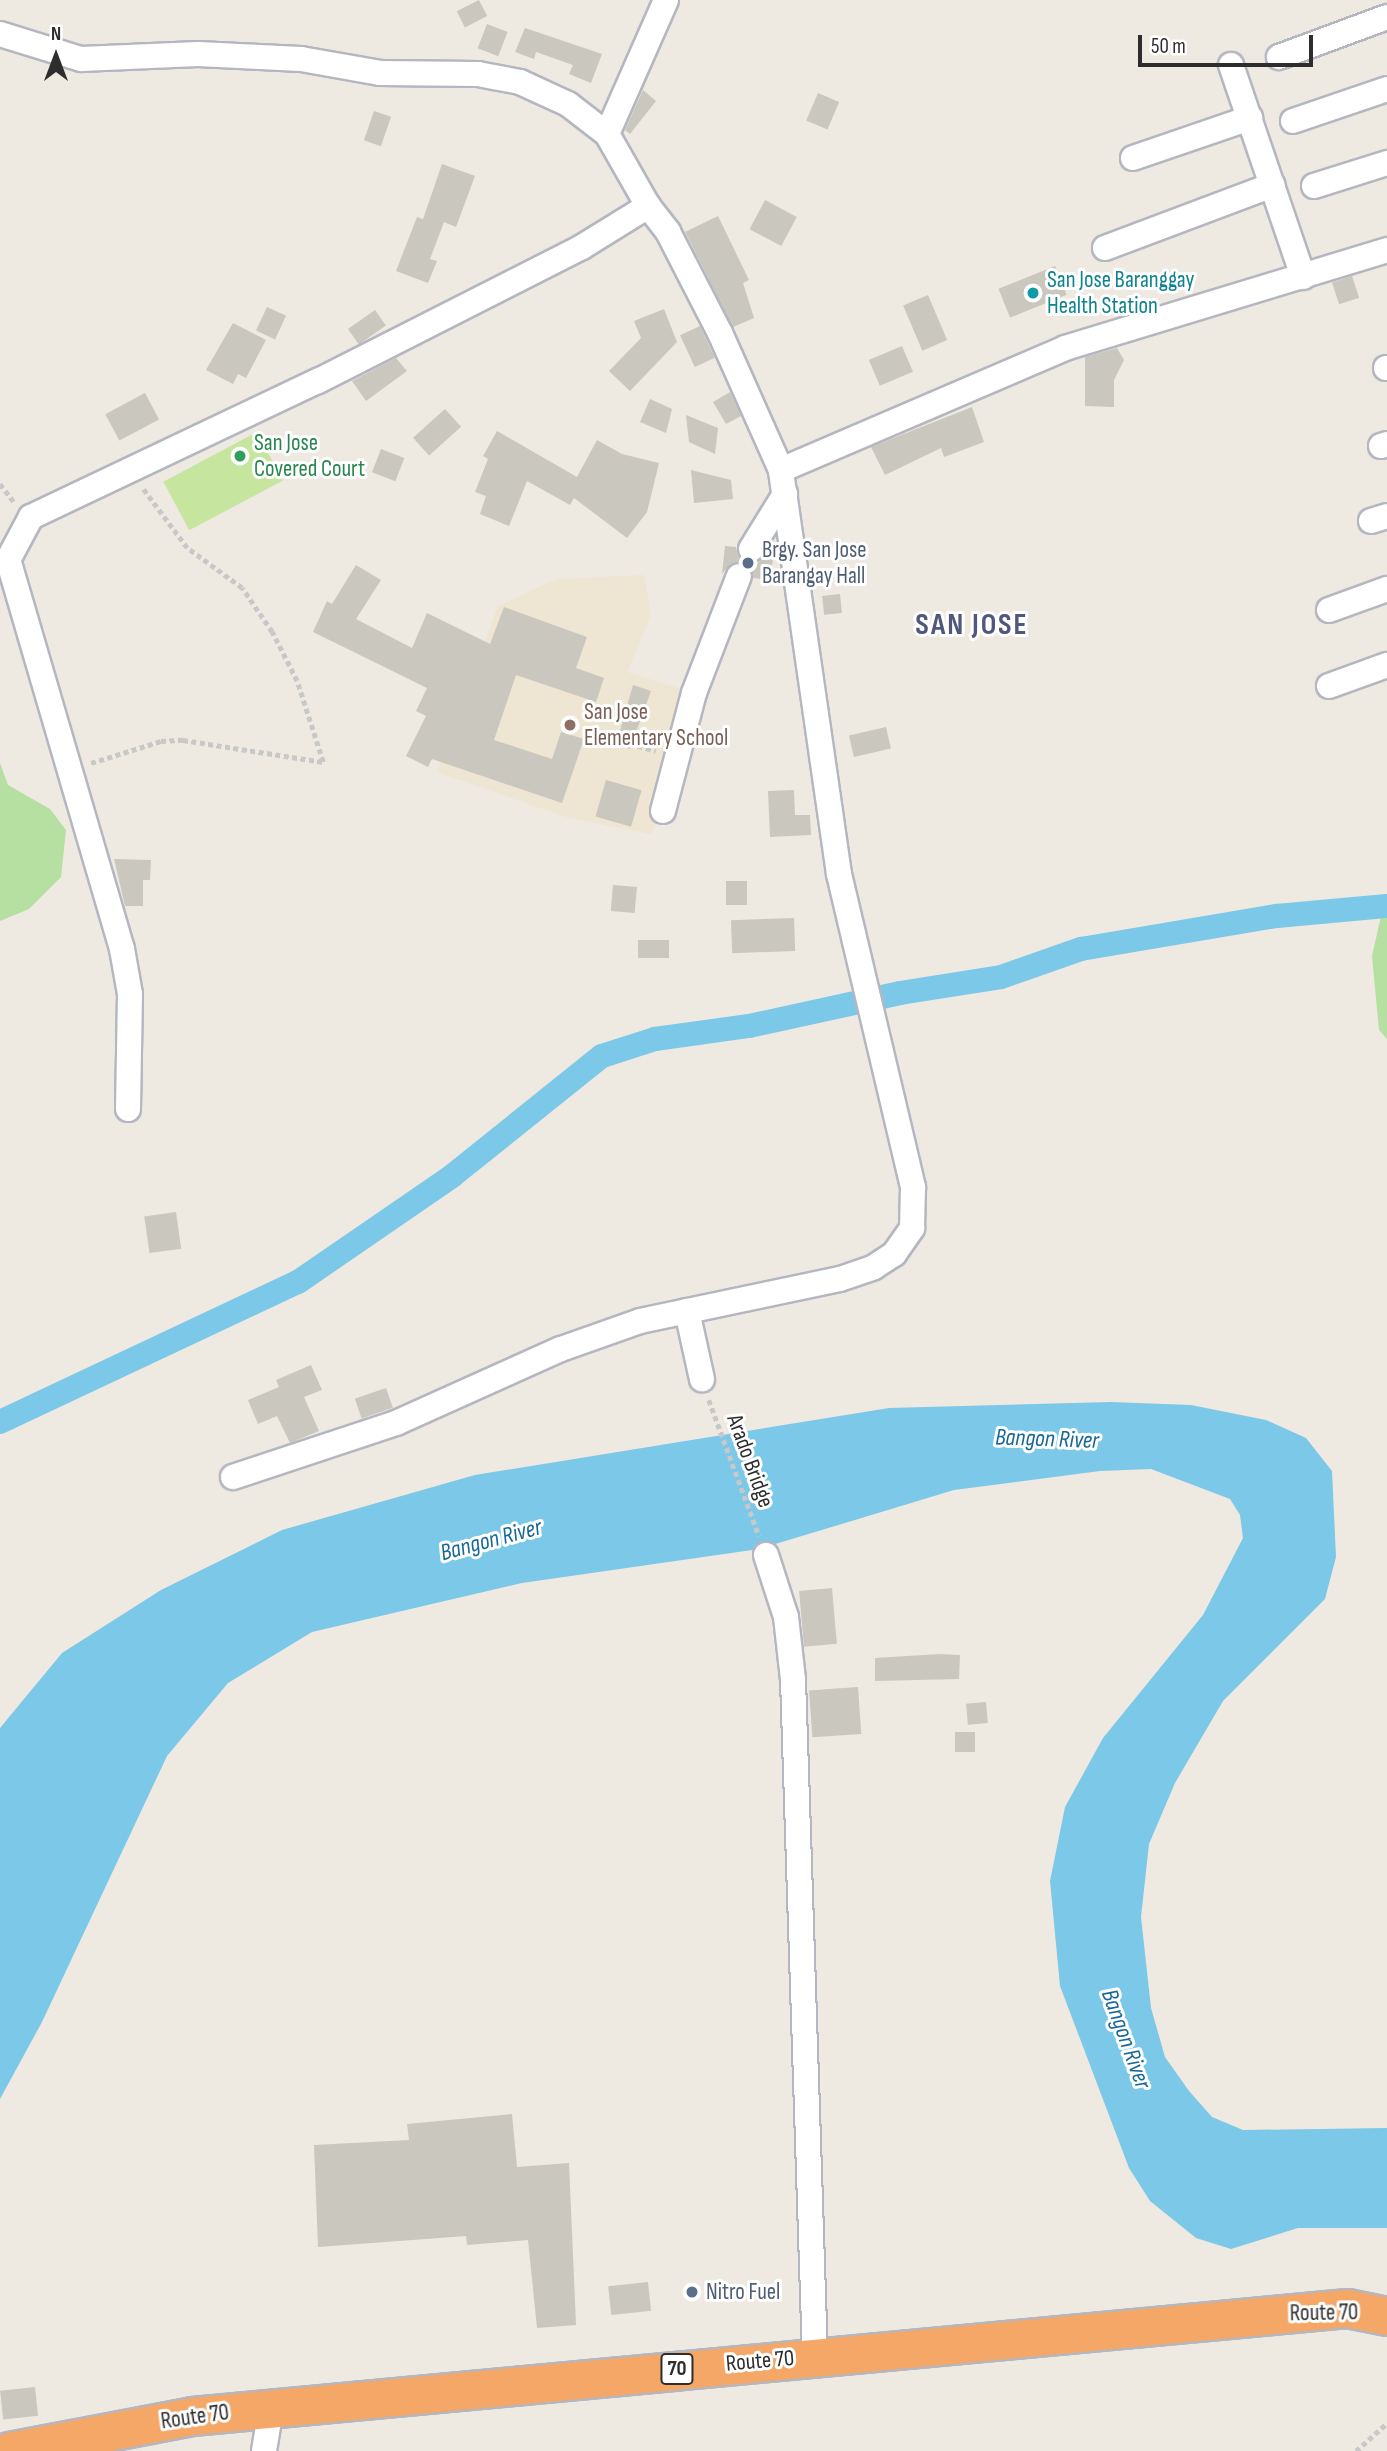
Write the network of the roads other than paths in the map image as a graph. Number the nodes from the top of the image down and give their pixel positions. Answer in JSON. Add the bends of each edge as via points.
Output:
{"nodes":[{"id":1,"x":666,"y":0,"type":"edge"},
{"id":2,"x":1387,"y":17,"type":"edge"},
{"id":3,"x":0,"y":34,"type":"edge"},
{"id":4,"x":1279,"y":57,"type":"dead end"},
{"id":5,"x":1231,"y":65,"type":"dead end"},
{"id":6,"x":1387,"y":89,"type":"edge"},
{"id":7,"x":1250,"y":118,"type":"junction"},
{"id":8,"x":1293,"y":121,"type":"dead end"},
{"id":9,"x":607,"y":134,"type":"junction"},
{"id":10,"x":1133,"y":158,"type":"dead end"},
{"id":11,"x":1387,"y":163,"type":"edge"},
{"id":12,"x":1273,"y":184,"type":"junction"},
{"id":13,"x":1314,"y":186,"type":"dead end"},
{"id":14,"x":648,"y":206,"type":"junction"},
{"id":15,"x":1105,"y":248,"type":"dead end"},
{"id":16,"x":1387,"y":250,"type":"edge"},
{"id":17,"x":1303,"y":277,"type":"junction"},
{"id":18,"x":783,"y":482,"type":"junction"},
{"id":19,"x":751,"y":549,"type":"dead end"},
{"id":20,"x":739,"y":576,"type":"dead end"},
{"id":21,"x":1387,"y":589,"type":"edge"},
{"id":22,"x":1329,"y":610,"type":"dead end"},
{"id":23,"x":1387,"y":665,"type":"edge"},
{"id":24,"x":1329,"y":686,"type":"dead end"},
{"id":25,"x":663,"y":811,"type":"dead end"},
{"id":26,"x":128,"y":1109,"type":"dead end"},
{"id":27,"x":687,"y":1311,"type":"junction"},
{"id":28,"x":702,"y":1379,"type":"road end"},
{"id":29,"x":233,"y":1477,"type":"dead end"},
{"id":30,"x":766,"y":1555,"type":"road end"},
{"id":31,"x":1387,"y":2316,"type":"edge"},
{"id":32,"x":815,"y":2356,"type":"junction"},
{"id":33,"x":271,"y":2408,"type":"junction"},
{"id":34,"x":9,"y":2451,"type":"edge"},
{"id":35,"x":264,"y":2451,"type":"edge"}],
"edges":[{"from":1,"to":9,"type":"street"},
{"from":2,"to":4,"type":"street"},
{"from":3,"to":9,"type":"street","via":[[81,59],[198,54],[301,59],[380,73],[488,76],[520,82],[568,104]]},
{"from":5,"to":7,"type":"street"},
{"from":6,"to":8,"type":"street"},
{"from":7,"to":10,"type":"street"},
{"from":7,"to":12,"type":"street"},
{"from":9,"to":14,"type":"street"},
{"from":11,"to":13,"type":"street"},
{"from":12,"to":15,"type":"street"},
{"from":12,"to":17,"type":"street"},
{"from":14,"to":18,"type":"street","via":[[686,263]]},
{"from":14,"to":26,"type":"street","via":[[582,247],[136,470],[31,517],[8,560],[103,875],[130,994]]},
{"from":16,"to":17,"type":"street"},
{"from":17,"to":18,"type":"street","via":[[1065,348]]},
{"from":18,"to":19,"type":"street"},
{"from":18,"to":27,"type":"street","via":[[839,874],[913,1186],[912,1228],[906,1240],[874,1267],[840,1279]]},
{"from":20,"to":25,"type":"street","via":[[694,692]]},
{"from":21,"to":22,"type":"street"},
{"from":23,"to":24,"type":"street"},
{"from":27,"to":28,"type":"street"},
{"from":27,"to":29,"type":"street","via":[[640,1321],[561,1349],[396,1423]]},
{"from":30,"to":32,"type":"street","via":[[786,1617],[793,1679]]},
{"from":31,"to":32,"type":"highway","name":"Route 70","number":"70","via":[[1347,2308]]},
{"from":32,"to":33,"type":"highway","name":"Route 70","number":"70"},
{"from":33,"to":34,"type":"highway","name":"Route 70","number":"70","via":[[192,2416]]},
{"from":33,"to":35,"type":"street"}]}
